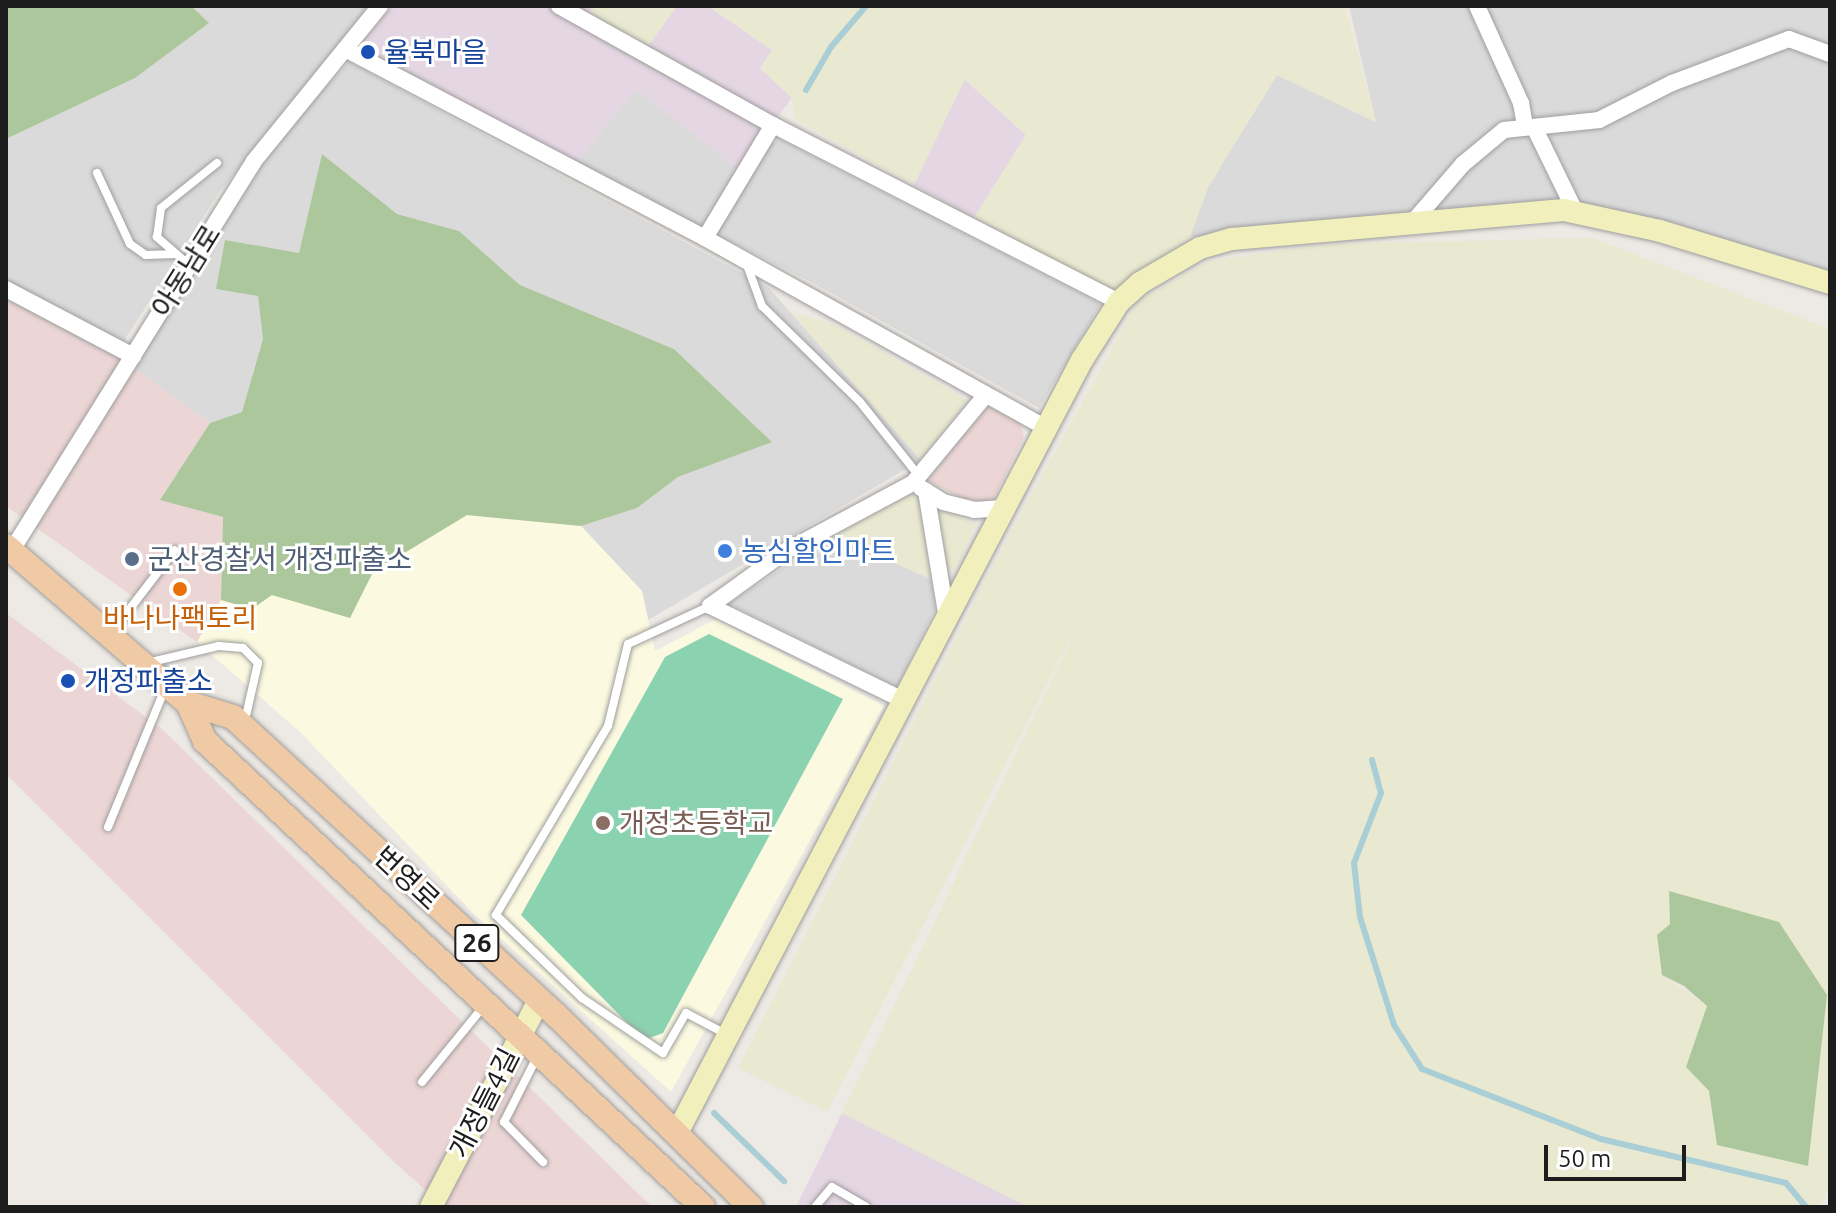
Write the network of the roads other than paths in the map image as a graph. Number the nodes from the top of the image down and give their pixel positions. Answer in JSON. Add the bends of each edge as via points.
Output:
{"nodes":[{"id":1,"x":380,"y":6,"type":"edge"},
{"id":2,"x":559,"y":6,"type":"edge"},
{"id":3,"x":1477,"y":6,"type":"edge"},
{"id":4,"x":345,"y":49,"type":"junction"},
{"id":5,"x":1830,"y":54,"type":"edge"},
{"id":6,"x":773,"y":125,"type":"junction"},
{"id":7,"x":1530,"y":126,"type":"junction"},
{"id":8,"x":217,"y":163,"type":"dead end"},
{"id":9,"x":97,"y":173,"type":"dead end"},
{"id":10,"x":1575,"y":211,"type":"junction"},
{"id":11,"x":1412,"y":223,"type":"junction"},
{"id":12,"x":705,"y":238,"type":"junction"},
{"id":13,"x":176,"y":254,"type":"junction"},
{"id":14,"x":747,"y":265,"type":"junction"},
{"id":15,"x":190,"y":266,"type":"junction"},
{"id":16,"x":1830,"y":283,"type":"edge"},
{"id":17,"x":6,"y":289,"type":"edge"},
{"id":18,"x":1119,"y":302,"type":"junction"},
{"id":19,"x":133,"y":356,"type":"junction"},
{"id":20,"x":985,"y":396,"type":"junction"},
{"id":21,"x":1046,"y":428,"type":"junction"},
{"id":22,"x":919,"y":484,"type":"junction"},
{"id":23,"x":1004,"y":508,"type":"junction"},
{"id":24,"x":9,"y":548,"type":"edge"},
{"id":25,"x":175,"y":550,"type":"dead end"},
{"id":26,"x":710,"y":606,"type":"junction"},
{"id":27,"x":947,"y":619,"type":"junction"},
{"id":28,"x":110,"y":635,"type":"junction"},
{"id":29,"x":142,"y":664,"type":"junction"},
{"id":30,"x":166,"y":685,"type":"junction"},
{"id":31,"x":905,"y":701,"type":"junction"},
{"id":32,"x":188,"y":703,"type":"junction"},
{"id":33,"x":243,"y":727,"type":"junction"},
{"id":34,"x":108,"y":827,"type":"dead end"},
{"id":35,"x":539,"y":1000,"type":"junction"},
{"id":36,"x":486,"y":1003,"type":"junction"},
{"id":37,"x":520,"y":1034,"type":"junction"},
{"id":38,"x":729,"y":1035,"type":"junction"},
{"id":39,"x":540,"y":1053,"type":"junction"},
{"id":40,"x":422,"y":1082,"type":"dead end"},
{"id":41,"x":677,"y":1133,"type":"junction"},
{"id":42,"x":543,"y":1162,"type":"dead end"},
{"id":43,"x":431,"y":1207,"type":"edge"},
{"id":44,"x":703,"y":1207,"type":"edge"},
{"id":45,"x":751,"y":1207,"type":"edge"},
{"id":46,"x":815,"y":1207,"type":"edge"},
{"id":47,"x":866,"y":1207,"type":"edge"}],
"edges":[{"from":1,"to":4,"type":"street","name":"아동남로"},
{"from":2,"to":6,"type":"street"},
{"from":3,"to":7,"type":"street"},
{"from":4,"to":12,"type":"street"},
{"from":4,"to":15,"type":"street","name":"아동남로","via":[[254,161]]},
{"from":5,"to":7,"type":"street","via":[[1789,39],[1672,83],[1599,120]]},
{"from":6,"to":12,"type":"street"},
{"from":6,"to":18,"type":"street"},
{"from":7,"to":10,"type":"street"},
{"from":7,"to":11,"type":"street","via":[[1504,130],[1482,146]]},
{"from":8,"to":13,"type":"lane","via":[[161,208],[157,237]]},
{"from":9,"to":13,"type":"lane","via":[[130,244],[146,255]]},
{"from":10,"to":11,"type":"street"},
{"from":10,"to":16,"type":"street"},
{"from":11,"to":18,"type":"street","via":[[1210,245],[1170,264]]},
{"from":12,"to":14,"type":"street"},
{"from":13,"to":15,"type":"lane"},
{"from":14,"to":20,"type":"street"},
{"from":14,"to":22,"type":"lane","via":[[762,306],[860,402]]},
{"from":15,"to":19,"type":"street","name":"아동남로"},
{"from":17,"to":19,"type":"street"},
{"from":18,"to":21,"type":"street"},
{"from":19,"to":24,"type":"street","name":"아동남로"},
{"from":20,"to":21,"type":"street"},
{"from":20,"to":22,"type":"street"},
{"from":21,"to":23,"type":"street"},
{"from":22,"to":23,"type":"street","via":[[943,502],[974,510]]},
{"from":22,"to":26,"type":"street","via":[[786,551]]},
{"from":22,"to":27,"type":"street"},
{"from":23,"to":27,"type":"street"},
{"from":24,"to":28,"type":"main road","name":"번영로","number":"26"},
{"from":25,"to":28,"type":"lane"},
{"from":26,"to":31,"type":"street"},
{"from":26,"to":38,"type":"lane","via":[[628,644],[608,726],[496,915],[582,998],[663,1053],[686,1013]]},
{"from":27,"to":31,"type":"street"},
{"from":28,"to":29,"type":"main road","name":"번영로","number":"26"},
{"from":29,"to":30,"type":"main road","name":"번영로","number":"26"},
{"from":29,"to":33,"type":"lane","via":[[219,646],[243,648],[258,663]]},
{"from":30,"to":32,"type":"main road","name":"번영로","number":"26"},
{"from":30,"to":34,"type":"lane"},
{"from":31,"to":38,"type":"street"},
{"from":32,"to":33,"type":"main road","name":"번영로","number":"26","via":[[233,717]]},
{"from":32,"to":36,"type":"main road","name":"번영로","number":"26","via":[[205,741]]},
{"from":33,"to":35,"type":"main road","name":"번영로","number":"26"},
{"from":35,"to":37,"type":"street","name":"개정들4길"},
{"from":35,"to":41,"type":"main road","name":"번영로","number":"26"},
{"from":36,"to":37,"type":"main road","name":"번영로","number":"26"},
{"from":36,"to":40,"type":"lane"},
{"from":37,"to":39,"type":"main road","name":"번영로","number":"26"},
{"from":37,"to":43,"type":"street","name":"개정들4길"},
{"from":38,"to":41,"type":"street"},
{"from":39,"to":42,"type":"lane","via":[[504,1122]]},
{"from":39,"to":44,"type":"main road","name":"번영로","number":"26"},
{"from":41,"to":45,"type":"main road","name":"번영로","number":"26"},
{"from":46,"to":47,"type":"lane","via":[[832,1187]]}]}
